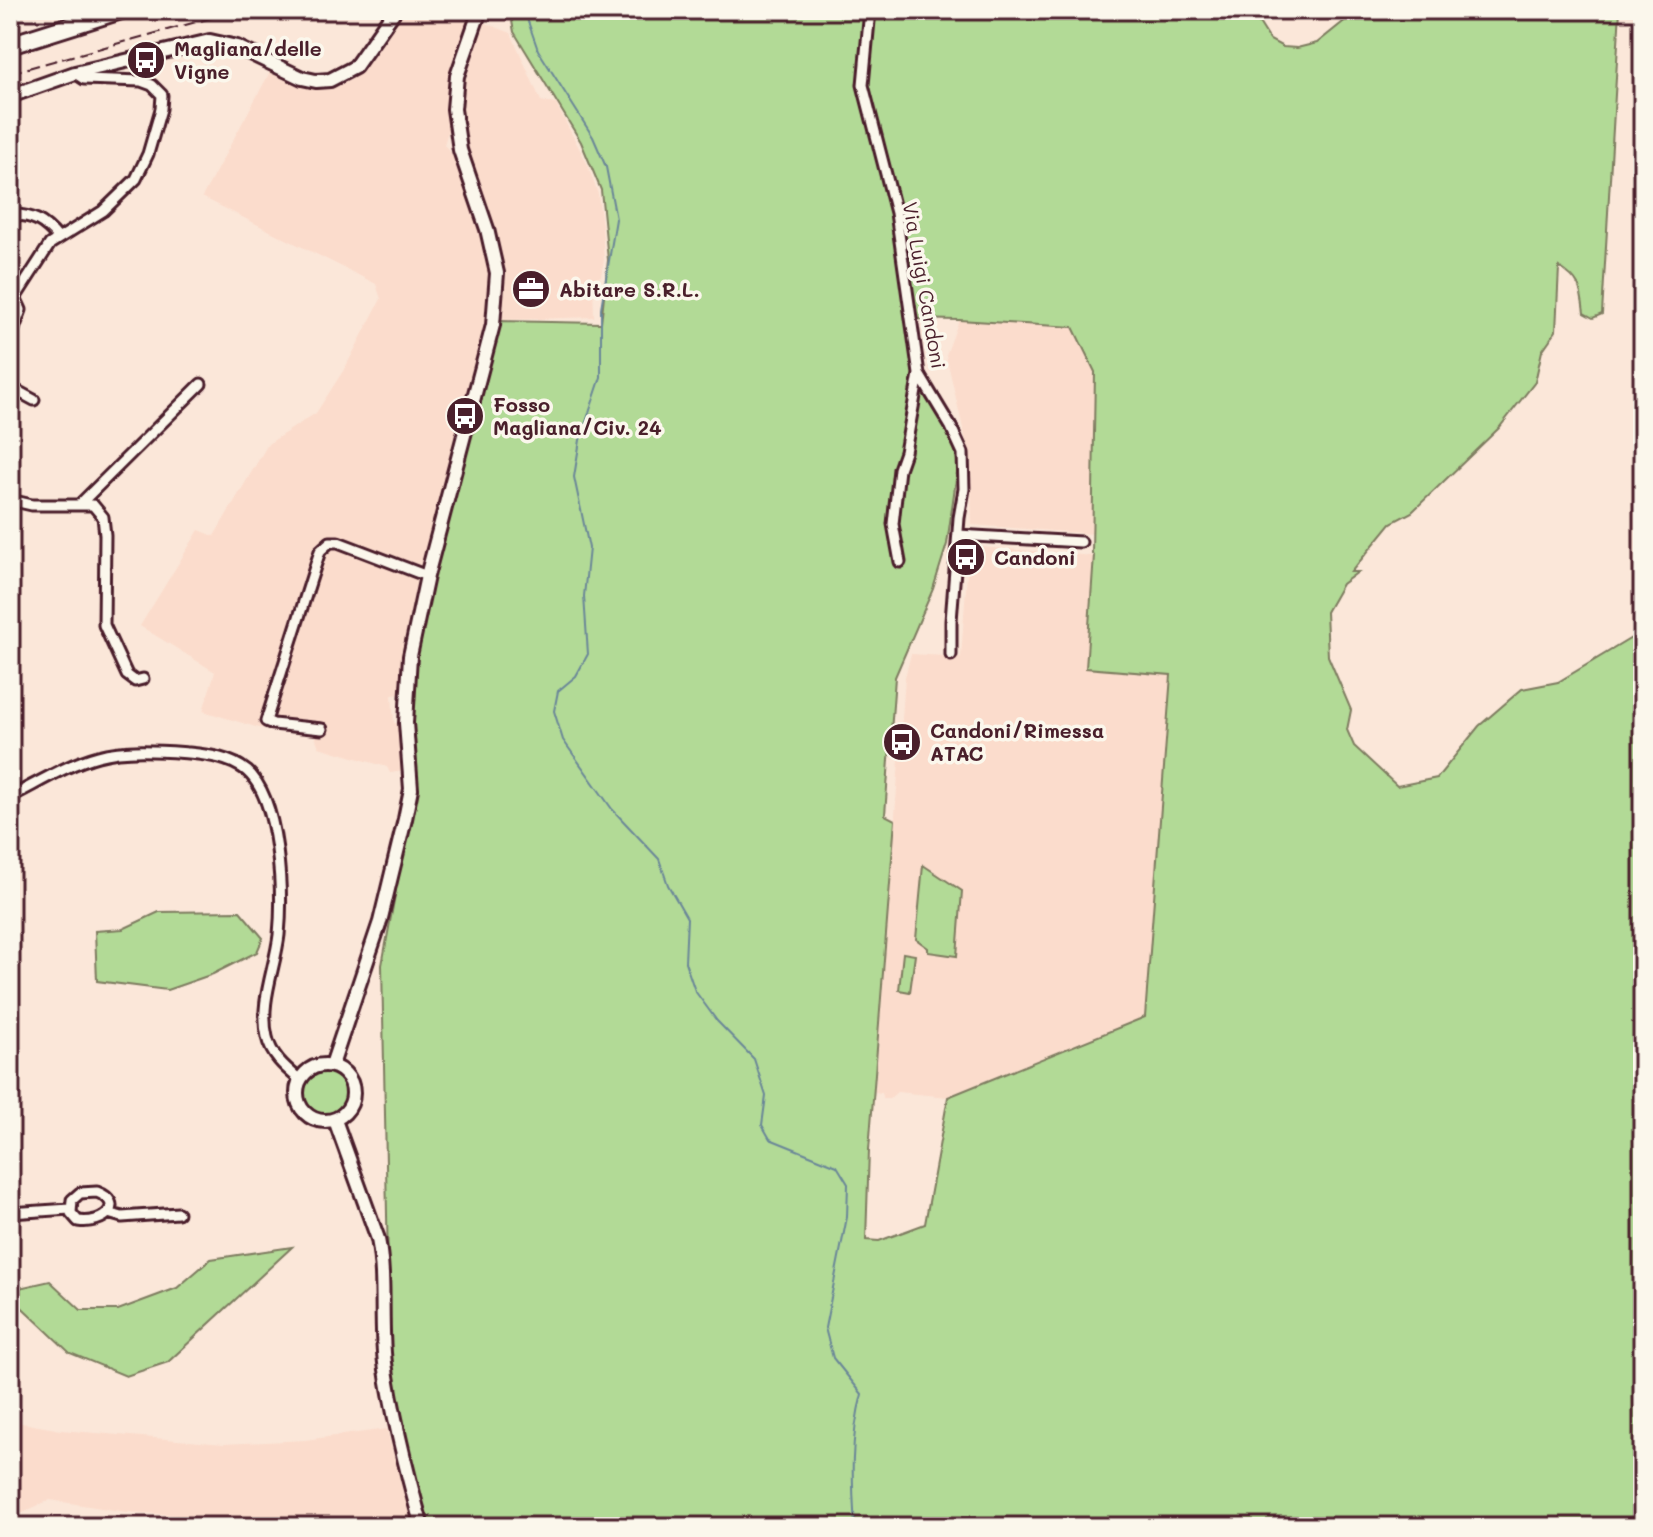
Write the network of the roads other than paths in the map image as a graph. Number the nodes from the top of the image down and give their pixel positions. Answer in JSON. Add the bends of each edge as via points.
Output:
{"nodes":[{"id":1,"x":86,"y":10,"type":"edge"},
{"id":2,"x":121,"y":10,"type":"edge"},
{"id":3,"x":395,"y":10,"type":"edge"},
{"id":4,"x":480,"y":10,"type":"edge"},
{"id":5,"x":870,"y":10,"type":"edge"},
{"id":6,"x":10,"y":34,"type":"edge"},
{"id":7,"x":10,"y":45,"type":"edge"},
{"id":8,"x":75,"y":73,"type":"junction"},
{"id":9,"x":10,"y":96,"type":"edge"},
{"id":10,"x":10,"y":215,"type":"edge"},
{"id":11,"x":58,"y":238,"type":"junction"},
{"id":12,"x":13,"y":301,"type":"edge"},
{"id":13,"x":10,"y":340,"type":"edge"},
{"id":14,"x":919,"y":374,"type":"junction"},
{"id":15,"x":201,"y":384,"type":"dead end"},
{"id":16,"x":10,"y":387,"type":"edge"},
{"id":17,"x":34,"y":400,"type":"dead end"},
{"id":18,"x":10,"y":500,"type":"edge"},
{"id":19,"x":80,"y":504,"type":"junction"},
{"id":20,"x":958,"y":535,"type":"junction"},
{"id":21,"x":1081,"y":542,"type":"dead end"},
{"id":22,"x":900,"y":562,"type":"dead end"},
{"id":23,"x":427,"y":576,"type":"junction"},
{"id":24,"x":951,"y":655,"type":"dead end"},
{"id":25,"x":143,"y":679,"type":"dead end"},
{"id":26,"x":322,"y":729,"type":"dead end"},
{"id":27,"x":10,"y":797,"type":"edge"},
{"id":28,"x":332,"y":1065,"type":"junction"},
{"id":29,"x":300,"y":1080,"type":"junction"},
{"id":30,"x":335,"y":1120,"type":"junction"},
{"id":31,"x":70,"y":1209,"type":"junction"},
{"id":32,"x":10,"y":1213,"type":"edge"},
{"id":33,"x":108,"y":1213,"type":"junction"},
{"id":34,"x":178,"y":1213,"type":"dead end"},
{"id":35,"x":422,"y":1527,"type":"edge"}],
"edges":[{"from":1,"to":6,"type":"highway"},
{"from":2,"to":7,"type":"highway"},
{"from":3,"to":8,"type":"street","via":[[355,67],[330,80],[302,78],[237,47],[210,41]]},
{"from":4,"to":23,"type":"street","via":[[457,76],[454,109],[460,150],[493,252],[496,300]]},
{"from":5,"to":14,"type":"street","name":"Via Luigi Candoni","via":[[863,85],[896,213]]},
{"from":8,"to":9,"type":"street"},
{"from":8,"to":11,"type":"street","via":[[84,79],[149,84],[163,101],[147,159],[134,182],[103,211]]},
{"from":10,"to":11,"type":"street","via":[[36,218]]},
{"from":11,"to":12,"type":"street"},
{"from":12,"to":13,"type":"street","via":[[21,310]]},
{"from":14,"to":20,"type":"street","name":"Via Luigi Candoni","via":[[963,453]]},
{"from":14,"to":22,"type":"street","via":[[893,524]]},
{"from":15,"to":19,"type":"street"},
{"from":16,"to":17,"type":"street"},
{"from":18,"to":19,"type":"street"},
{"from":19,"to":25,"type":"street","via":[[96,507],[104,521],[105,628],[127,675]]},
{"from":20,"to":21,"type":"street"},
{"from":20,"to":24,"type":"street","name":"Via Luigi Candoni"},
{"from":23,"to":26,"type":"street","via":[[338,542],[320,551],[266,721]]},
{"from":23,"to":28,"type":"street","via":[[407,674],[411,789],[380,922]]},
{"from":27,"to":29,"type":"street","via":[[112,753],[202,754],[248,772],[271,820],[279,879],[279,935],[265,1007],[266,1033],[274,1055]]},
{"from":28,"to":29,"type":"street","via":[[312,1067]]},
{"from":28,"to":30,"type":"street","via":[[347,1075],[353,1091],[349,1108]]},
{"from":29,"to":30,"type":"street","via":[[300,1108],[315,1120]]},
{"from":30,"to":35,"type":"street","via":[[378,1239],[385,1360]]},
{"from":31,"to":32,"type":"street"},
{"from":31,"to":33,"type":"street","via":[[82,1222],[98,1221]]},
{"from":31,"to":33,"type":"street","via":[[75,1196],[97,1192],[108,1199]]},
{"from":33,"to":34,"type":"street"}]}
